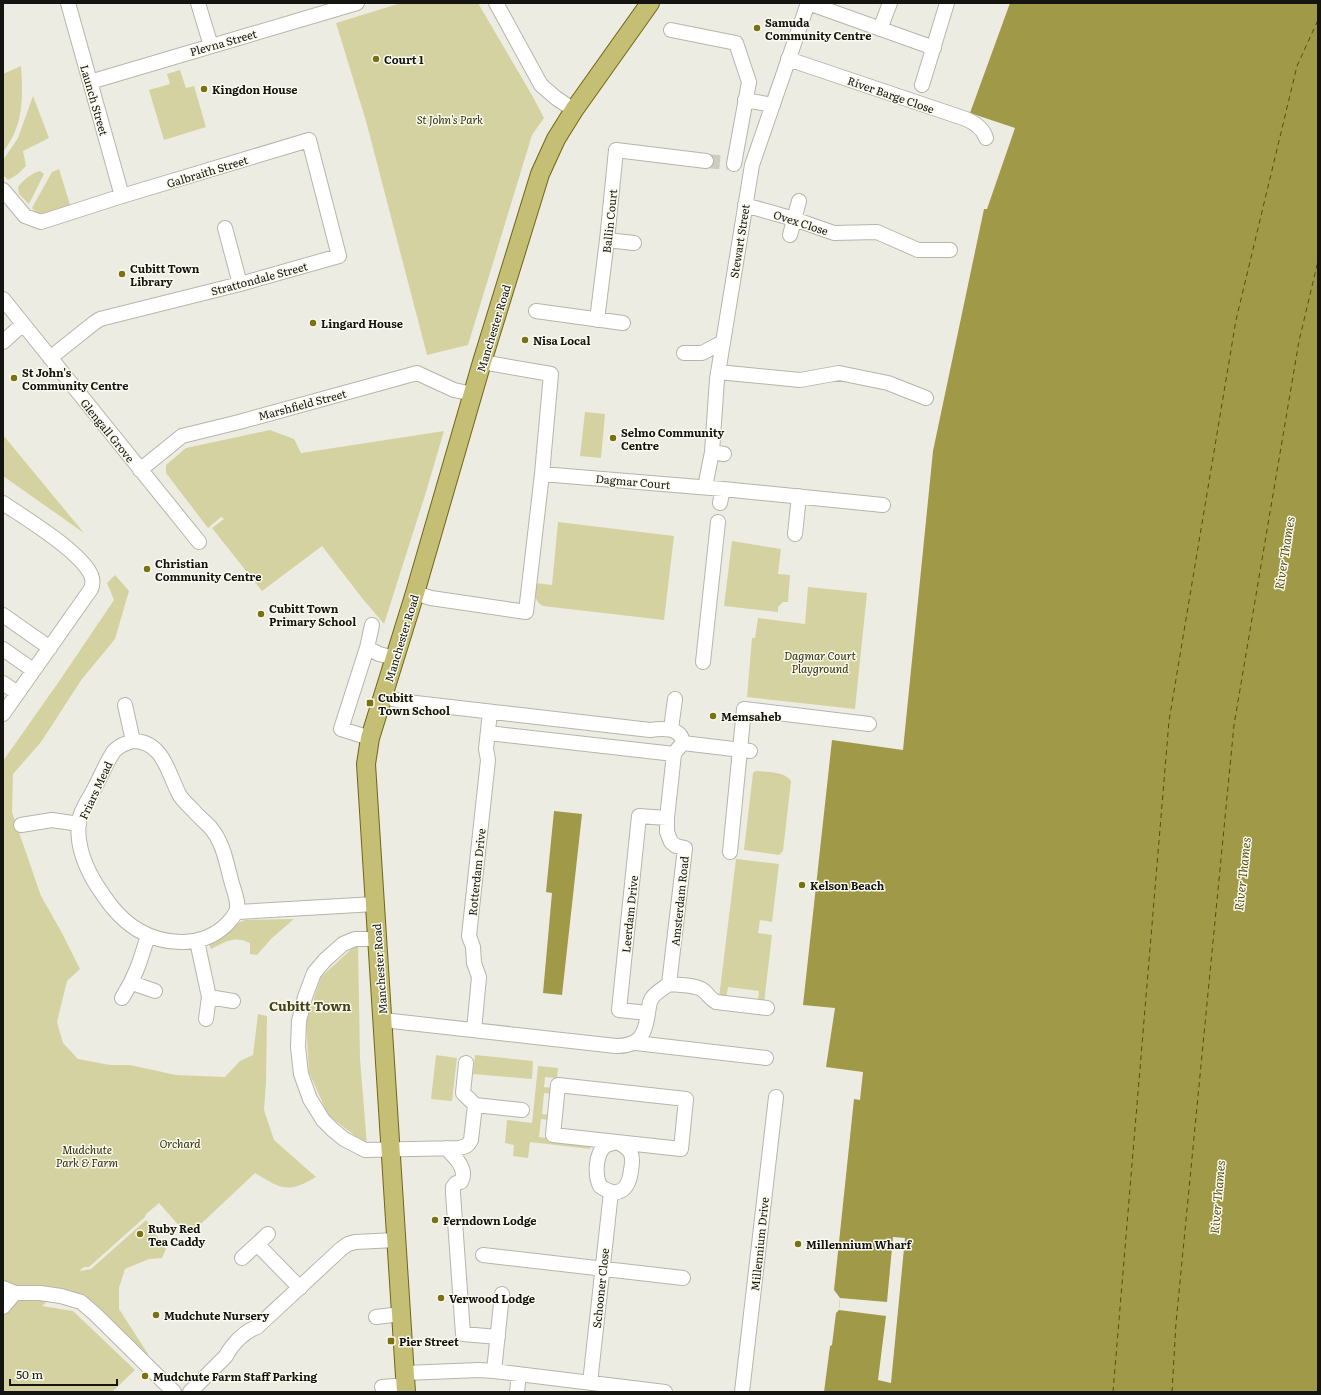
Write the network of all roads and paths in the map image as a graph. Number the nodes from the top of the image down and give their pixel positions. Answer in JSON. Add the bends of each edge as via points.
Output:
{"nodes":[{"id":1,"x":68,"y":3,"type":"edge"},
{"id":2,"x":198,"y":3,"type":"edge"},
{"id":3,"x":357,"y":3,"type":"edge"},
{"id":4,"x":496,"y":3,"type":"edge"},
{"id":5,"x":650,"y":3,"type":"edge"},
{"id":6,"x":808,"y":3,"type":"edge"},
{"id":7,"x":890,"y":3,"type":"edge"},
{"id":8,"x":947,"y":3,"type":"edge"},
{"id":9,"x":325,"y":7,"type":"edge"},
{"id":10,"x":880,"y":29,"type":"junction"},
{"id":11,"x":671,"y":30,"type":"dead end"},
{"id":12,"x":211,"y":46,"type":"junction"},
{"id":13,"x":934,"y":48,"type":"junction"},
{"id":14,"x":788,"y":59,"type":"junction"},
{"id":15,"x":90,"y":82,"type":"junction"},
{"id":16,"x":922,"y":85,"type":"dead end"},
{"id":17,"x":745,"y":100,"type":"junction"},
{"id":18,"x":773,"y":105,"type":"junction"},
{"id":19,"x":574,"y":110,"type":"junction"},
{"id":20,"x":986,"y":138,"type":"dead end"},
{"id":21,"x":706,"y":161,"type":"tunnel mouth"},
{"id":22,"x":752,"y":165,"type":"junction"},
{"id":23,"x":3,"y":190,"type":"edge"},
{"id":24,"x":122,"y":196,"type":"junction"},
{"id":25,"x":799,"y":201,"type":"dead end"},
{"id":26,"x":745,"y":205,"type":"junction"},
{"id":27,"x":794,"y":219,"type":"junction"},
{"id":28,"x":225,"y":228,"type":"dead end"},
{"id":29,"x":790,"y":235,"type":"dead end"},
{"id":30,"x":607,"y":240,"type":"junction"},
{"id":31,"x":634,"y":243,"type":"dead end"},
{"id":32,"x":950,"y":250,"type":"dead end"},
{"id":33,"x":339,"y":256,"type":"joint"},
{"id":34,"x":240,"y":284,"type":"junction"},
{"id":35,"x":3,"y":299,"type":"edge"},
{"id":36,"x":536,"y":311,"type":"dead end"},
{"id":37,"x":597,"y":320,"type":"junction"},
{"id":38,"x":623,"y":323,"type":"dead end"},
{"id":39,"x":23,"y":324,"type":"junction"},
{"id":40,"x":3,"y":342,"type":"edge"},
{"id":41,"x":723,"y":342,"type":"junction"},
{"id":42,"x":684,"y":353,"type":"dead end"},
{"id":43,"x":50,"y":358,"type":"junction"},
{"id":44,"x":482,"y":362,"type":"junction"},
{"id":45,"x":718,"y":372,"type":"junction"},
{"id":46,"x":473,"y":394,"type":"junction"},
{"id":47,"x":926,"y":398,"type":"dead end"},
{"id":48,"x":140,"y":470,"type":"junction"},
{"id":49,"x":542,"y":474,"type":"junction"},
{"id":50,"x":705,"y":487,"type":"junction"},
{"id":51,"x":723,"y":489,"type":"junction"},
{"id":52,"x":799,"y":496,"type":"junction"},
{"id":53,"x":3,"y":503,"type":"edge"},
{"id":54,"x":720,"y":503,"type":"dead end"},
{"id":55,"x":883,"y":505,"type":"dead end"},
{"id":56,"x":718,"y":522,"type":"dead end"},
{"id":57,"x":794,"y":534,"type":"dead end"},
{"id":58,"x":199,"y":542,"type":"dead end"},
{"id":59,"x":416,"y":593,"type":"junction"},
{"id":60,"x":3,"y":615,"type":"edge"},
{"id":61,"x":372,"y":625,"type":"dead end"},
{"id":62,"x":50,"y":648,"type":"junction"},
{"id":63,"x":367,"y":648,"type":"junction"},
{"id":64,"x":3,"y":649,"type":"edge"},
{"id":65,"x":395,"y":658,"type":"junction"},
{"id":66,"x":703,"y":662,"type":"dead end"},
{"id":67,"x":33,"y":670,"type":"junction"},
{"id":68,"x":3,"y":683,"type":"edge"},
{"id":69,"x":17,"y":693,"type":"junction"},
{"id":70,"x":383,"y":697,"type":"junction"},
{"id":71,"x":675,"y":698,"type":"dead end"},
{"id":72,"x":125,"y":705,"type":"dead end"},
{"id":73,"x":490,"y":712,"type":"junction"},
{"id":74,"x":3,"y":714,"type":"edge"},
{"id":75,"x":869,"y":724,"type":"dead end"},
{"id":76,"x":671,"y":730,"type":"junction"},
{"id":77,"x":488,"y":733,"type":"junction"},
{"id":78,"x":370,"y":738,"type":"junction"},
{"id":79,"x":133,"y":741,"type":"junction"},
{"id":80,"x":683,"y":743,"type":"junction"},
{"id":81,"x":745,"y":751,"type":"junction"},
{"id":82,"x":674,"y":754,"type":"junction"},
{"id":83,"x":667,"y":818,"type":"junction"},
{"id":84,"x":21,"y":824,"type":"dead end"},
{"id":85,"x":79,"y":824,"type":"junction"},
{"id":86,"x":730,"y":852,"type":"dead end"},
{"id":87,"x":375,"y":904,"type":"junction"},
{"id":88,"x":237,"y":912,"type":"junction"},
{"id":89,"x":148,"y":935,"type":"junction"},
{"id":90,"x":378,"y":938,"type":"junction"},
{"id":91,"x":197,"y":941,"type":"junction"},
{"id":92,"x":132,"y":983,"type":"junction"},
{"id":93,"x":669,"y":984,"type":"junction"},
{"id":94,"x":156,"y":991,"type":"dead end"},
{"id":95,"x":209,"y":997,"type":"junction"},
{"id":96,"x":122,"y":998,"type":"dead end"},
{"id":97,"x":233,"y":1000,"type":"dead end"},
{"id":98,"x":767,"y":1008,"type":"dead end"},
{"id":99,"x":648,"y":1013,"type":"junction"},
{"id":100,"x":206,"y":1019,"type":"dead end"},
{"id":101,"x":383,"y":1020,"type":"junction"},
{"id":102,"x":474,"y":1030,"type":"junction"},
{"id":103,"x":636,"y":1043,"type":"junction"},
{"id":104,"x":766,"y":1058,"type":"dead end"},
{"id":105,"x":466,"y":1063,"type":"dead end"},
{"id":106,"x":776,"y":1097,"type":"dead end"},
{"id":107,"x":475,"y":1105,"type":"junction"},
{"id":108,"x":522,"y":1110,"type":"dead end"},
{"id":109,"x":617,"y":1142,"type":"junction"},
{"id":110,"x":446,"y":1148,"type":"junction"},
{"id":111,"x":391,"y":1151,"type":"junction"},
{"id":112,"x":611,"y":1192,"type":"junction"},
{"id":113,"x":268,"y":1234,"type":"dead end"},
{"id":114,"x":396,"y":1240,"type":"junction"},
{"id":115,"x":256,"y":1244,"type":"junction"},
{"id":116,"x":483,"y":1255,"type":"dead end"},
{"id":117,"x":242,"y":1258,"type":"dead end"},
{"id":118,"x":602,"y":1269,"type":"junction"},
{"id":119,"x":683,"y":1278,"type":"dead end"},
{"id":120,"x":300,"y":1288,"type":"junction"},
{"id":121,"x":9,"y":1290,"type":"edge"},
{"id":122,"x":502,"y":1294,"type":"dead end"},
{"id":123,"x":3,"y":1307,"type":"edge"},
{"id":124,"x":401,"y":1314,"type":"junction"},
{"id":125,"x":376,"y":1317,"type":"dead end"},
{"id":126,"x":498,"y":1338,"type":"junction"},
{"id":127,"x":494,"y":1371,"type":"junction"},
{"id":128,"x":519,"y":1374,"type":"junction"},
{"id":129,"x":406,"y":1383,"type":"edge"},
{"id":130,"x":590,"y":1383,"type":"junction"},
{"id":131,"x":382,"y":1387,"type":"dead end"},
{"id":132,"x":618,"y":1390,"type":"edge"},
{"id":133,"x":174,"y":1392,"type":"edge"},
{"id":134,"x":190,"y":1392,"type":"edge"},
{"id":135,"x":517,"y":1392,"type":"edge"},
{"id":136,"x":665,"y":1392,"type":"edge"},
{"id":137,"x":742,"y":1392,"type":"edge"}],
"edges":[{"from":1,"to":15,"type":"street","name":"Launch Street"},
{"from":2,"to":12,"type":"street"},
{"from":3,"to":9,"type":"street","name":"Plevna Street"},
{"from":4,"to":19,"type":"street","via":[[540,85]]},
{"from":5,"to":19,"type":"main road","name":"Manchester Road"},
{"from":6,"to":10,"type":"street"},
{"from":6,"to":14,"type":"street","name":"Stewart Street"},
{"from":7,"to":10,"type":"street"},
{"from":8,"to":13,"type":"street"},
{"from":9,"to":12,"type":"street","name":"Plevna Street"},
{"from":10,"to":13,"type":"street"},
{"from":11,"to":17,"type":"street","via":[[736,43],[750,82]]},
{"from":12,"to":15,"type":"street","name":"Plevna Street"},
{"from":13,"to":16,"type":"street"},
{"from":14,"to":18,"type":"street","name":"Stewart Street"},
{"from":14,"to":20,"type":"street","name":"River Barge Close","via":[[966,119],[979,127]]},
{"from":15,"to":24,"type":"street","name":"Launch Street"},
{"from":17,"to":18,"type":"street"},
{"from":17,"to":22,"type":"street","via":[[731,164]]},
{"from":18,"to":22,"type":"street","name":"Stewart Street"},
{"from":19,"to":44,"type":"main road","name":"Manchester Road","via":[[556,139],[540,174]]},
{"from":21,"to":30,"type":"street","name":"Ballin Court","via":[[616,150]]},
{"from":22,"to":26,"type":"street","name":"Stewart Street"},
{"from":23,"to":24,"type":"street","name":"Galbraith Street","via":[[25,216],[41,222]]},
{"from":24,"to":33,"type":"street","name":"Galbraith Street","via":[[309,140]]},
{"from":25,"to":27,"type":"street"},
{"from":26,"to":27,"type":"street","name":"Ovex Close"},
{"from":26,"to":41,"type":"street","name":"Stewart Street"},
{"from":27,"to":29,"type":"street"},
{"from":27,"to":32,"type":"street","name":"Ovex Close","via":[[834,233],[877,232],[918,250]]},
{"from":28,"to":34,"type":"street"},
{"from":30,"to":31,"type":"street"},
{"from":30,"to":37,"type":"street","name":"Ballin Court"},
{"from":33,"to":34,"type":"street","name":"Strattondale Street"},
{"from":34,"to":43,"type":"street","name":"Strattondale Street","via":[[100,320]]},
{"from":35,"to":39,"type":"street","name":"Glengall Grove"},
{"from":36,"to":37,"type":"street"},
{"from":37,"to":38,"type":"street"},
{"from":39,"to":40,"type":"street"},
{"from":39,"to":43,"type":"street","name":"Glengall Grove"},
{"from":41,"to":42,"type":"street","via":[[702,353]]},
{"from":41,"to":45,"type":"street","name":"Stewart Street"},
{"from":43,"to":48,"type":"street","name":"Glengall Grove"},
{"from":44,"to":46,"type":"main road","name":"Manchester Road"},
{"from":44,"to":49,"type":"street","via":[[551,374]]},
{"from":45,"to":47,"type":"street","via":[[800,380],[839,373],[888,383]]},
{"from":45,"to":50,"type":"street","name":"Stewart Street","via":[[718,453]]},
{"from":46,"to":48,"type":"street","name":"Marshfield Street","via":[[454,390],[417,373],[182,436]]},
{"from":46,"to":59,"type":"main road","name":"Manchester Road"},
{"from":48,"to":58,"type":"street","name":"Glengall Grove"},
{"from":49,"to":50,"type":"street","name":"Dagmar Court"},
{"from":49,"to":59,"type":"street","via":[[526,612],[431,598]]},
{"from":50,"to":51,"type":"street","name":"Dagmar Court"},
{"from":51,"to":52,"type":"street","name":"Dagmar Court"},
{"from":51,"to":54,"type":"street"},
{"from":52,"to":55,"type":"street","name":"Dagmar Court"},
{"from":52,"to":57,"type":"street"},
{"from":53,"to":62,"type":"street","via":[[69,550],[91,575],[91,590]]},
{"from":56,"to":66,"type":"street"},
{"from":59,"to":65,"type":"main road","name":"Manchester Road"},
{"from":60,"to":62,"type":"street"},
{"from":61,"to":63,"type":"street"},
{"from":62,"to":67,"type":"street"},
{"from":63,"to":65,"type":"street"},
{"from":63,"to":78,"type":"street","via":[[341,729]]},
{"from":64,"to":67,"type":"street"},
{"from":65,"to":70,"type":"main road","name":"Manchester Road"},
{"from":67,"to":69,"type":"street"},
{"from":68,"to":69,"type":"street"},
{"from":69,"to":74,"type":"street"},
{"from":70,"to":73,"type":"street"},
{"from":70,"to":78,"type":"main road","name":"Manchester Road"},
{"from":71,"to":76,"type":"street"},
{"from":72,"to":79,"type":"street"},
{"from":73,"to":76,"type":"street","via":[[650,730]]},
{"from":73,"to":77,"type":"street","name":"Rotterdam Drive"},
{"from":75,"to":81,"type":"street","via":[[744,709]]},
{"from":76,"to":80,"type":"street","via":[[678,733]]},
{"from":77,"to":82,"type":"street"},
{"from":77,"to":102,"type":"street","name":"Rotterdam Drive","via":[[488,760],[469,936],[474,948],[474,962],[479,977]]},
{"from":78,"to":87,"type":"main road","name":"Manchester Road","via":[[366,764]]},
{"from":79,"to":85,"type":"street","name":"Friars Mead","via":[[119,746],[110,756],[84,807]]},
{"from":79,"to":88,"type":"street","via":[[144,742],[158,752],[180,795],[218,839],[237,902]]},
{"from":80,"to":81,"type":"street"},
{"from":80,"to":82,"type":"street"},
{"from":81,"to":86,"type":"street"},
{"from":82,"to":83,"type":"street","name":"Amsterdam Road"},
{"from":83,"to":93,"type":"street","name":"Amsterdam Road","via":[[667,832],[671,842],[684,848]]},
{"from":83,"to":99,"type":"street","name":"Leerdam Drive","via":[[639,816],[619,1010]]},
{"from":84,"to":85,"type":"street","via":[[52,820]]},
{"from":85,"to":89,"type":"street","name":"Friars Mead","via":[[83,860],[97,885],[112,908],[126,922]]},
{"from":87,"to":88,"type":"street"},
{"from":87,"to":90,"type":"main road","name":"Manchester Road"},
{"from":88,"to":91,"type":"street","name":"Friars Mead","via":[[222,929],[204,940]]},
{"from":89,"to":91,"type":"street","name":"Friars Mead","via":[[164,940]]},
{"from":89,"to":92,"type":"street"},
{"from":90,"to":101,"type":"main road","name":"Manchester Road"},
{"from":90,"to":111,"type":"street","via":[[343,944],[324,960],[314,973],[299,1021],[298,1048],[301,1074],[310,1099],[323,1120],[338,1135],[355,1146],[365,1150]]},
{"from":91,"to":95,"type":"street"},
{"from":92,"to":94,"type":"street"},
{"from":92,"to":96,"type":"street"},
{"from":93,"to":98,"type":"street","via":[[699,988],[716,1002]]},
{"from":93,"to":99,"type":"street","via":[[652,998]]},
{"from":95,"to":97,"type":"street"},
{"from":95,"to":100,"type":"street"},
{"from":99,"to":103,"type":"street","via":[[646,1026]]},
{"from":101,"to":102,"type":"street"},
{"from":101,"to":111,"type":"main road","name":"Manchester Road"},
{"from":102,"to":103,"type":"street","via":[[616,1046]]},
{"from":103,"to":104,"type":"street"},
{"from":105,"to":107,"type":"street","via":[[463,1093]]},
{"from":106,"to":137,"type":"street","name":"Millennium Drive"},
{"from":107,"to":108,"type":"street"},
{"from":107,"to":110,"type":"street","via":[[469,1144],[465,1147]]},
{"from":109,"to":109,"type":"street","via":[[681,1149],[686,1099],[558,1085],[553,1135]]},
{"from":109,"to":112,"type":"street","via":[[604,1146],[601,1151],[596,1177],[600,1186]]},
{"from":109,"to":112,"type":"street","via":[[631,1154],[631,1169],[627,1186],[619,1192]]},
{"from":110,"to":111,"type":"street"},
{"from":110,"to":126,"type":"street","via":[[456,1158],[463,1171],[461,1182],[453,1187],[462,1334]]},
{"from":111,"to":114,"type":"main road","name":"Manchester Road"},
{"from":112,"to":118,"type":"street","name":"Schooner Close"},
{"from":113,"to":115,"type":"street"},
{"from":114,"to":120,"type":"street","via":[[348,1244]]},
{"from":114,"to":124,"type":"main road","name":"Manchester Road"},
{"from":115,"to":117,"type":"street"},
{"from":115,"to":120,"type":"street"},
{"from":116,"to":118,"type":"street"},
{"from":118,"to":119,"type":"street"},
{"from":118,"to":130,"type":"street","name":"Schooner Close"},
{"from":120,"to":134,"type":"street","via":[[257,1327],[249,1330]]},
{"from":121,"to":123,"type":"street"},
{"from":121,"to":133,"type":"street","via":[[55,1295],[80,1302],[100,1318]]},
{"from":122,"to":126,"type":"street"},
{"from":124,"to":125,"type":"street"},
{"from":124,"to":129,"type":"main road","name":"Manchester Road"},
{"from":126,"to":127,"type":"street"},
{"from":127,"to":128,"type":"street"},
{"from":127,"to":129,"type":"street","via":[[479,1370]]},
{"from":128,"to":130,"type":"street"},
{"from":128,"to":135,"type":"street"},
{"from":129,"to":131,"type":"street"},
{"from":130,"to":132,"type":"street"},
{"from":132,"to":136,"type":"street"}]}
